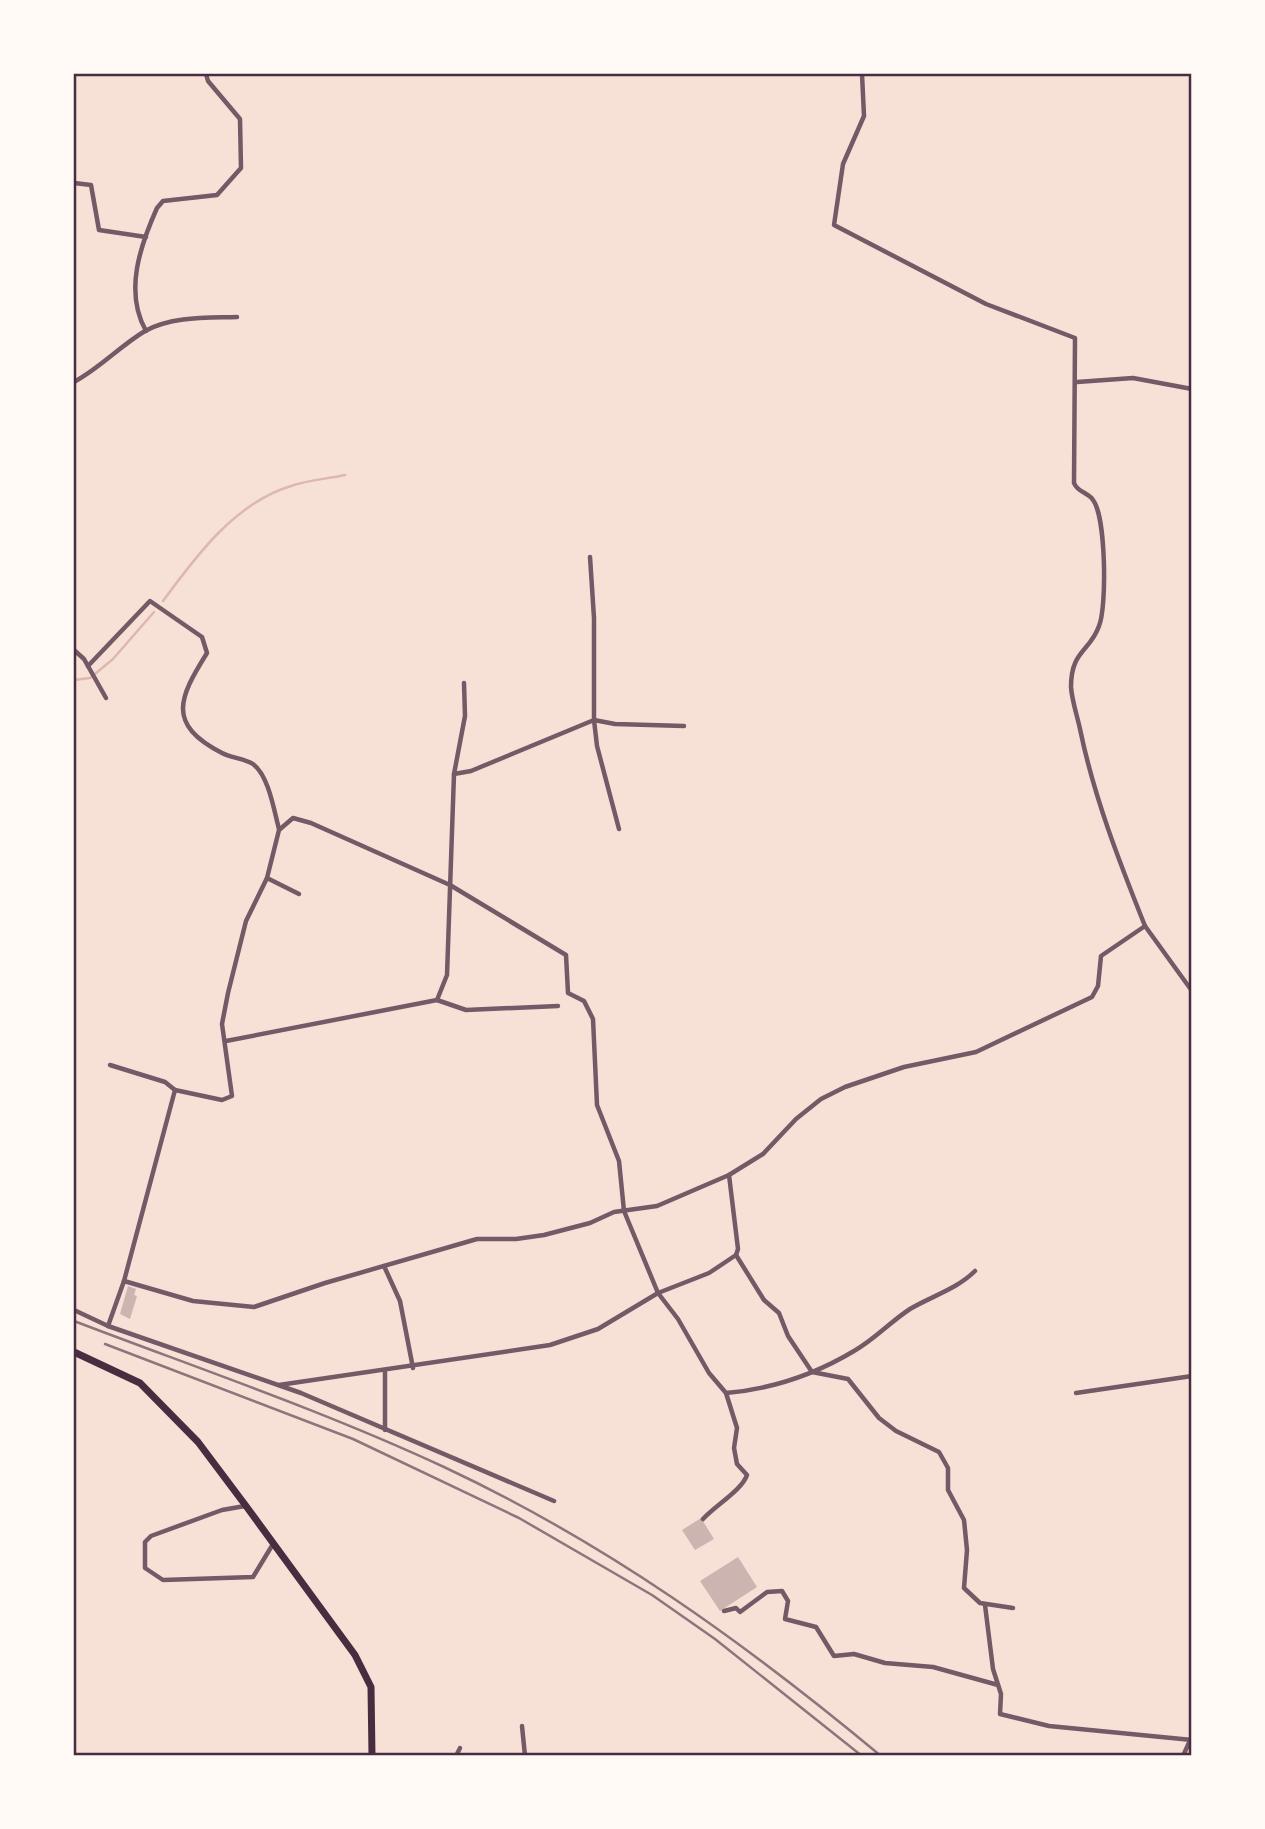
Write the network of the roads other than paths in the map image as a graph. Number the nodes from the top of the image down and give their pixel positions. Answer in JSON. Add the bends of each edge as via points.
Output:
{"nodes":[{"id":1,"x":206,"y":74,"type":"edge"},
{"id":2,"x":862,"y":74,"type":"edge"},
{"id":3,"x":74,"y":183,"type":"edge"},
{"id":4,"x":146,"y":237,"type":"junction"},
{"id":5,"x":237,"y":317,"type":"dead end"},
{"id":6,"x":146,"y":331,"type":"junction"},
{"id":7,"x":74,"y":382,"type":"edge"},
{"id":8,"x":1077,"y":382,"type":"junction"},
{"id":9,"x":1192,"y":389,"type":"edge"},
{"id":10,"x":590,"y":557,"type":"dead end"},
{"id":11,"x":74,"y":649,"type":"edge"},
{"id":12,"x":89,"y":669,"type":"junction"},
{"id":13,"x":464,"y":683,"type":"dead end"},
{"id":14,"x":106,"y":698,"type":"dead end"},
{"id":15,"x":594,"y":720,"type":"junction"},
{"id":16,"x":684,"y":726,"type":"dead end"},
{"id":17,"x":454,"y":774,"type":"junction"},
{"id":18,"x":619,"y":829,"type":"dead end"},
{"id":19,"x":279,"y":830,"type":"junction"},
{"id":20,"x":267,"y":878,"type":"junction"},
{"id":21,"x":450,"y":885,"type":"junction"},
{"id":22,"x":299,"y":894,"type":"dead end"},
{"id":23,"x":1145,"y":926,"type":"junction"},
{"id":24,"x":1192,"y":991,"type":"edge"},
{"id":25,"x":437,"y":1000,"type":"junction"},
{"id":26,"x":558,"y":1006,"type":"dead end"},
{"id":27,"x":226,"y":1041,"type":"junction"},
{"id":28,"x":110,"y":1065,"type":"dead end"},
{"id":29,"x":175,"y":1090,"type":"junction"},
{"id":30,"x":729,"y":1175,"type":"junction"},
{"id":31,"x":624,"y":1211,"type":"junction"},
{"id":32,"x":736,"y":1255,"type":"junction"},
{"id":33,"x":384,"y":1266,"type":"junction"},
{"id":34,"x":975,"y":1271,"type":"dead end"},
{"id":35,"x":124,"y":1281,"type":"junction"},
{"id":36,"x":658,"y":1293,"type":"junction"},
{"id":37,"x":74,"y":1310,"type":"edge"},
{"id":38,"x":108,"y":1326,"type":"junction"},
{"id":39,"x":74,"y":1352,"type":"edge"},
{"id":40,"x":413,"y":1368,"type":"junction"},
{"id":41,"x":385,"y":1372,"type":"junction"},
{"id":42,"x":812,"y":1372,"type":"junction"},
{"id":43,"x":1192,"y":1376,"type":"edge"},
{"id":44,"x":279,"y":1385,"type":"junction"},
{"id":45,"x":726,"y":1393,"type":"junction"},
{"id":46,"x":1076,"y":1393,"type":"dead end"},
{"id":47,"x":385,"y":1430,"type":"junction"},
{"id":48,"x":554,"y":1501,"type":"dead end"},
{"id":49,"x":246,"y":1506,"type":"junction"},
{"id":50,"x":703,"y":1519,"type":"dead end"},
{"id":51,"x":273,"y":1544,"type":"junction"},
{"id":52,"x":985,"y":1605,"type":"junction"},
{"id":53,"x":1013,"y":1608,"type":"dead end"},
{"id":54,"x":724,"y":1611,"type":"dead end"},
{"id":55,"x":998,"y":1685,"type":"junction"},
{"id":56,"x":522,"y":1727,"type":"dead end"},
{"id":57,"x":1191,"y":1739,"type":"edge"},
{"id":58,"x":460,"y":1748,"type":"dead end"},
{"id":59,"x":372,"y":1755,"type":"edge"},
{"id":60,"x":456,"y":1755,"type":"edge"},
{"id":61,"x":525,"y":1755,"type":"edge"},
{"id":62,"x":1183,"y":1755,"type":"edge"}],
"edges":[{"from":1,"to":4,"type":"street","via":[[240,119],[241,168],[218,195],[163,201]]},
{"from":2,"to":8,"type":"street","via":[[864,116],[843,164],[834,225],[986,304],[1075,338]]},
{"from":3,"to":4,"type":"street","via":[[91,185],[99,230]]},
{"from":4,"to":6,"type":"street","via":[[135,284],[137,312]]},
{"from":5,"to":6,"type":"street","via":[[185,319]]},
{"from":6,"to":7,"type":"street"},
{"from":8,"to":9,"type":"street","via":[[1133,377]]},
{"from":8,"to":23,"type":"street","via":[[1074,483],[1096,507],[1102,535],[1103,606],[1099,628],[1077,654],[1071,690],[1088,768]]},
{"from":10,"to":15,"type":"street"},
{"from":11,"to":12,"type":"street"},
{"from":12,"to":14,"type":"street"},
{"from":12,"to":19,"type":"street","via":[[150,601],[202,637],[207,653],[185,688],[183,720],[188,730],[222,753],[259,770]]},
{"from":13,"to":17,"type":"street","via":[[465,716]]},
{"from":15,"to":16,"type":"street"},
{"from":15,"to":17,"type":"street"},
{"from":15,"to":18,"type":"street"},
{"from":17,"to":21,"type":"street"},
{"from":19,"to":20,"type":"street"},
{"from":19,"to":21,"type":"street","via":[[293,818],[311,823]]},
{"from":20,"to":22,"type":"street"},
{"from":20,"to":27,"type":"street","via":[[238,951],[222,1024]]},
{"from":21,"to":25,"type":"street","via":[[447,975]]},
{"from":21,"to":31,"type":"street","via":[[566,955],[568,993],[584,1002],[593,1019],[597,1105],[619,1161]]},
{"from":23,"to":24,"type":"street"},
{"from":23,"to":30,"type":"street","via":[[1101,956],[1098,986],[1092,997],[976,1052],[905,1067],[845,1087],[821,1099],[763,1154]]},
{"from":25,"to":26,"type":"street","via":[[466,1010]]},
{"from":25,"to":27,"type":"street"},
{"from":27,"to":29,"type":"street","via":[[229,1100]]},
{"from":28,"to":29,"type":"street","via":[[165,1082]]},
{"from":29,"to":35,"type":"street"},
{"from":30,"to":31,"type":"street","via":[[657,1206]]},
{"from":30,"to":32,"type":"street"},
{"from":31,"to":33,"type":"street","via":[[544,1235],[477,1239]]},
{"from":31,"to":36,"type":"street"},
{"from":32,"to":36,"type":"street","via":[[709,1273]]},
{"from":32,"to":42,"type":"street","via":[[764,1300],[779,1313]]},
{"from":33,"to":35,"type":"street","via":[[254,1307],[192,1301]]},
{"from":33,"to":40,"type":"street","via":[[400,1301]]},
{"from":34,"to":42,"type":"street","via":[[963,1284],[928,1299],[856,1350]]},
{"from":35,"to":38,"type":"street"},
{"from":36,"to":40,"type":"street","via":[[598,1329],[550,1345]]},
{"from":36,"to":45,"type":"street"},
{"from":37,"to":38,"type":"street"},
{"from":38,"to":44,"type":"street"},
{"from":39,"to":49,"type":"main road","via":[[139,1383],[198,1441]]},
{"from":40,"to":41,"type":"street"},
{"from":41,"to":44,"type":"street"},
{"from":41,"to":47,"type":"street"},
{"from":42,"to":45,"type":"street","via":[[774,1387]]},
{"from":42,"to":52,"type":"street","via":[[848,1379],[879,1419],[939,1452],[948,1468],[948,1490],[964,1520],[964,1588]]},
{"from":43,"to":46,"type":"street"},
{"from":44,"to":47,"type":"street"},
{"from":45,"to":50,"type":"street","via":[[737,1428],[737,1464],[747,1475],[743,1485]]},
{"from":47,"to":48,"type":"street"},
{"from":49,"to":51,"type":"main road"},
{"from":49,"to":51,"type":"street","via":[[151,1536],[145,1542],[145,1568],[163,1580],[253,1577]]},
{"from":51,"to":59,"type":"main road","via":[[355,1655],[371,1687]]},
{"from":52,"to":53,"type":"street"},
{"from":52,"to":55,"type":"street"},
{"from":54,"to":55,"type":"street","via":[[736,1608],[740,1612],[767,1592],[782,1591],[788,1601],[785,1619],[816,1627],[834,1656],[855,1654],[885,1664],[933,1667]]},
{"from":55,"to":57,"type":"street","via":[[1000,1714],[1013,1718],[1049,1726]]},
{"from":56,"to":61,"type":"street"},
{"from":57,"to":62,"type":"street"},
{"from":58,"to":60,"type":"street"}]}
